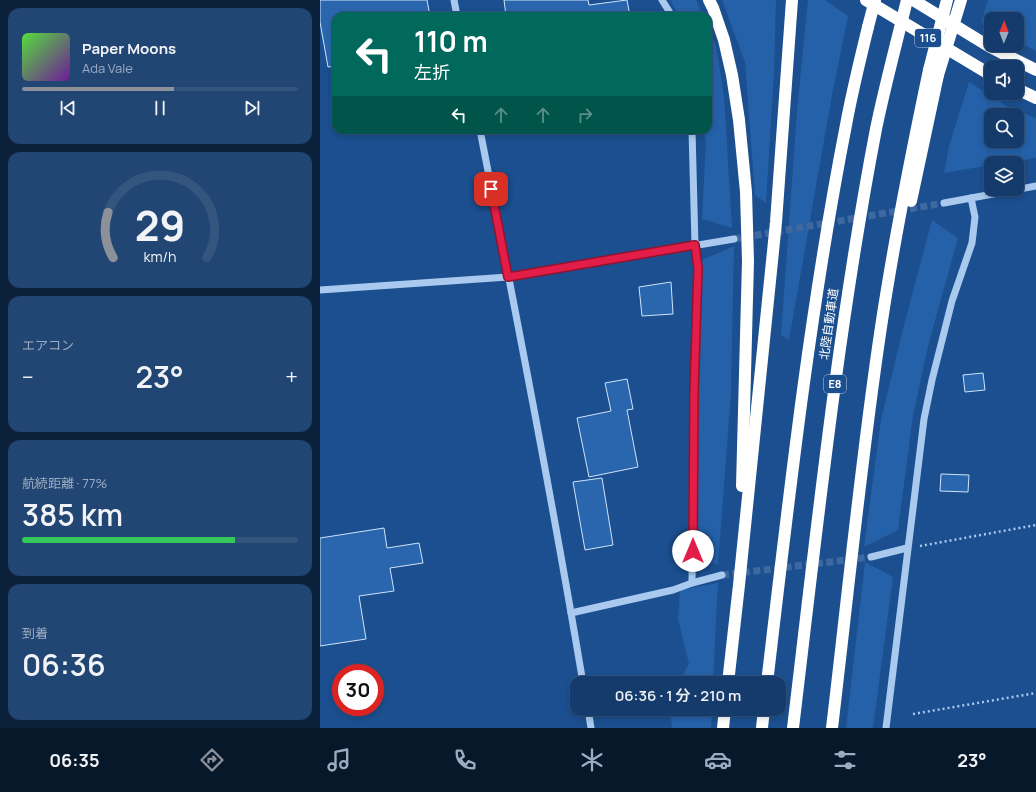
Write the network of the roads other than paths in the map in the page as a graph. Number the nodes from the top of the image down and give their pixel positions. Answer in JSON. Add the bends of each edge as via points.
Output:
{"nodes":[{"id":1,"x":454,"y":0,"type":"edge"},
{"id":2,"x":662,"y":0,"type":"edge"},
{"id":3,"x":708,"y":0,"type":"edge"},
{"id":4,"x":792,"y":0,"type":"edge"},
{"id":5,"x":866,"y":0,"type":"edge"},
{"id":6,"x":875,"y":0,"type":"edge"},
{"id":7,"x":907,"y":0,"type":"edge"},
{"id":8,"x":913,"y":0,"type":"edge"},
{"id":9,"x":947,"y":0,"type":"edge"},
{"id":10,"x":961,"y":0,"type":"edge"},
{"id":11,"x":456,"y":12,"type":"edge"},
{"id":12,"x":670,"y":12,"type":"edge"},
{"id":13,"x":1036,"y":70,"type":"edge"},
{"id":14,"x":984,"y":71,"type":"edge"},
{"id":15,"x":934,"y":73,"type":"junction"},
{"id":16,"x":1024,"y":92,"type":"edge"},
{"id":17,"x":1036,"y":98,"type":"edge"},
{"id":18,"x":481,"y":134,"type":"edge"},
{"id":19,"x":692,"y":134,"type":"edge"},
{"id":20,"x":1036,"y":186,"type":"edge"},
{"id":21,"x":971,"y":198,"type":"junction"},
{"id":22,"x":944,"y":203,"type":"tunnel mouth"},
{"id":23,"x":734,"y":240,"type":"tunnel mouth"},
{"id":24,"x":695,"y":245,"type":"junction"},
{"id":25,"x":508,"y":277,"type":"junction"},
{"id":26,"x":320,"y":290,"type":"edge"},
{"id":27,"x":907,"y":548,"type":"junction"},
{"id":28,"x":871,"y":557,"type":"tunnel mouth"},
{"id":29,"x":722,"y":575,"type":"tunnel mouth"},
{"id":30,"x":692,"y":583,"type":"junction"},
{"id":31,"x":739,"y":586,"type":"junction"},
{"id":32,"x":571,"y":613,"type":"junction"},
{"id":33,"x":582,"y":676,"type":"edge"},
{"id":34,"x":729,"y":676,"type":"edge"},
{"id":35,"x":768,"y":676,"type":"edge"},
{"id":36,"x":589,"y":716,"type":"edge"},
{"id":37,"x":724,"y":716,"type":"edge"},
{"id":38,"x":763,"y":716,"type":"edge"},
{"id":39,"x":591,"y":728,"type":"edge"},
{"id":40,"x":723,"y":728,"type":"edge"},
{"id":41,"x":762,"y":728,"type":"edge"},
{"id":42,"x":793,"y":728,"type":"edge"},
{"id":43,"x":832,"y":728,"type":"edge"},
{"id":44,"x":886,"y":728,"type":"edge"}],
"edges":[{"from":1,"to":11,"type":"street"},
{"from":2,"to":12,"type":"street"},
{"from":3,"to":31,"type":"highway","via":[[724,40],[732,75],[746,192],[748,261]]},
{"from":4,"to":31,"type":"highway","via":[[776,222]]},
{"from":5,"to":14,"type":"highway","number":"116"},
{"from":6,"to":35,"type":"highway","name":"北陸自動車道","bridge":true,"via":[[846,124],[826,232],[810,335]]},
{"from":7,"to":42,"type":"highway","name":"北陸自動車道","number":"E8","bridge":true,"via":[[877,127],[843,328]]},
{"from":8,"to":13,"type":"highway","via":[[990,47]]},
{"from":9,"to":15,"type":"highway","bridge":true},
{"from":10,"to":15,"type":"highway","bridge":true},
{"from":15,"to":43,"type":"highway","via":[[895,238],[881,327]]},
{"from":16,"to":17,"type":"highway"},
{"from":18,"to":25,"type":"street"},
{"from":19,"to":24,"type":"street"},
{"from":20,"to":21,"type":"street"},
{"from":21,"to":22,"type":"street"},
{"from":21,"to":27,"type":"street","via":[[975,217],[972,243],[952,301],[932,380],[924,419]]},
{"from":23,"to":24,"type":"street"},
{"from":24,"to":25,"type":"street"},
{"from":24,"to":30,"type":"street","via":[[698,268]]},
{"from":25,"to":26,"type":"street"},
{"from":25,"to":32,"type":"street"},
{"from":27,"to":28,"type":"street"},
{"from":27,"to":44,"type":"street"},
{"from":29,"to":30,"type":"street"},
{"from":30,"to":32,"type":"street","via":[[673,590]]},
{"from":31,"to":34,"type":"highway"},
{"from":32,"to":33,"type":"street"},
{"from":36,"to":39,"type":"street"},
{"from":37,"to":40,"type":"highway"},
{"from":38,"to":41,"type":"highway"}]}
